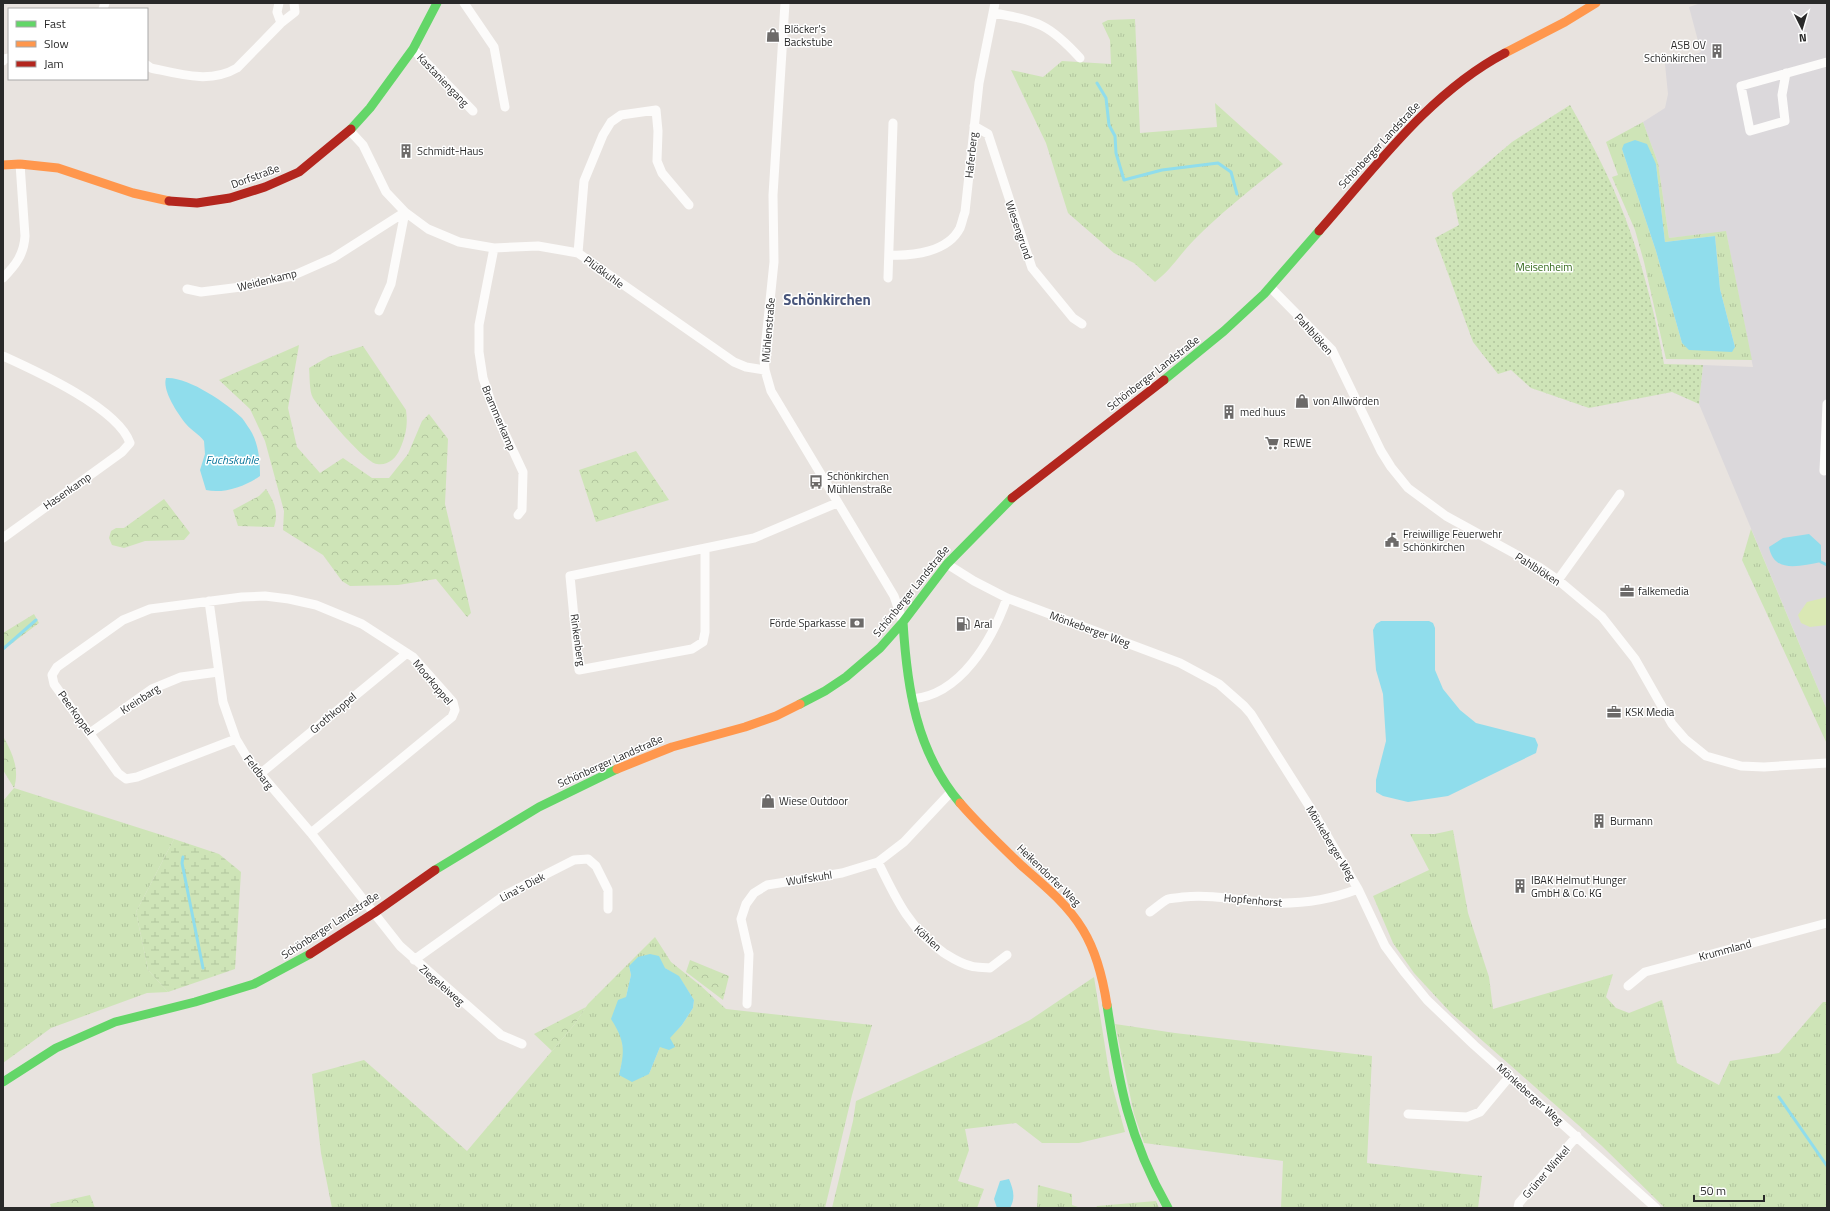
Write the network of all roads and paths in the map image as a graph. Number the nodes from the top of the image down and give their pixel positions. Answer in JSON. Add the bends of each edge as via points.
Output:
{"nodes":[{"id":1,"x":280,"y":3,"type":"edge"},
{"id":2,"x":294,"y":3,"type":"edge"},
{"id":3,"x":437,"y":3,"type":"edge"},
{"id":4,"x":464,"y":3,"type":"edge"},
{"id":5,"x":785,"y":3,"type":"edge"},
{"id":6,"x":995,"y":3,"type":"edge"},
{"id":7,"x":1596,"y":3,"type":"edge"},
{"id":8,"x":994,"y":13,"type":"junction"},
{"id":9,"x":281,"y":23,"type":"junction"},
{"id":10,"x":413,"y":50,"type":"junction"},
{"id":11,"x":1080,"y":58,"type":"dead end"},
{"id":12,"x":1827,"y":62,"type":"edge"},
{"id":13,"x":148,"y":66,"type":"edge"},
{"id":14,"x":1786,"y":73,"type":"junction"},
{"id":15,"x":505,"y":107,"type":"dead end"},
{"id":16,"x":473,"y":111,"type":"dead end"},
{"id":17,"x":893,"y":123,"type":"dead end"},
{"id":18,"x":974,"y":126,"type":"junction"},
{"id":19,"x":350,"y":131,"type":"junction"},
{"id":20,"x":20,"y":164,"type":"junction"},
{"id":21,"x":3,"y":165,"type":"edge"},
{"id":22,"x":689,"y":205,"type":"dead end"},
{"id":23,"x":405,"y":212,"type":"junction"},
{"id":24,"x":494,"y":248,"type":"junction"},
{"id":25,"x":578,"y":253,"type":"junction"},
{"id":26,"x":890,"y":254,"type":"junction"},
{"id":27,"x":3,"y":278,"type":"edge"},
{"id":28,"x":888,"y":278,"type":"dead end"},
{"id":29,"x":1270,"y":286,"type":"junction"},
{"id":30,"x":187,"y":289,"type":"dead end"},
{"id":31,"x":379,"y":311,"type":"dead end"},
{"id":32,"x":1082,"y":324,"type":"dead end"},
{"id":33,"x":3,"y":356,"type":"edge"},
{"id":34,"x":765,"y":370,"type":"junction"},
{"id":35,"x":1827,"y":404,"type":"edge"},
{"id":36,"x":1824,"y":471,"type":"dead end"},
{"id":37,"x":1620,"y":494,"type":"dead end"},
{"id":38,"x":837,"y":503,"type":"junction"},
{"id":39,"x":518,"y":515,"type":"dead end"},
{"id":40,"x":3,"y":538,"type":"edge"},
{"id":41,"x":705,"y":548,"type":"junction"},
{"id":42,"x":947,"y":564,"type":"junction"},
{"id":43,"x":1558,"y":580,"type":"junction"},
{"id":44,"x":1007,"y":598,"type":"junction"},
{"id":45,"x":209,"y":601,"type":"junction"},
{"id":46,"x":903,"y":622,"type":"junction"},
{"id":47,"x":407,"y":653,"type":"junction"},
{"id":48,"x":218,"y":672,"type":"junction"},
{"id":49,"x":912,"y":700,"type":"junction"},
{"id":50,"x":90,"y":733,"type":"junction"},
{"id":51,"x":236,"y":739,"type":"junction"},
{"id":52,"x":1827,"y":763,"type":"edge"},
{"id":53,"x":260,"y":774,"type":"junction"},
{"id":54,"x":951,"y":792,"type":"junction"},
{"id":55,"x":311,"y":834,"type":"junction"},
{"id":56,"x":878,"y":862,"type":"junction"},
{"id":57,"x":1358,"y":889,"type":"junction"},
{"id":58,"x":608,"y":909,"type":"dead end"},
{"id":59,"x":1150,"y":912,"type":"dead end"},
{"id":60,"x":374,"y":913,"type":"junction"},
{"id":61,"x":1827,"y":923,"type":"edge"},
{"id":62,"x":1006,"y":955,"type":"dead end"},
{"id":63,"x":414,"y":960,"type":"junction"},
{"id":64,"x":1628,"y":986,"type":"dead end"},
{"id":65,"x":747,"y":1004,"type":"dead end"},
{"id":66,"x":522,"y":1044,"type":"dead end"},
{"id":67,"x":1510,"y":1076,"type":"junction"},
{"id":68,"x":3,"y":1082,"type":"edge"},
{"id":69,"x":1408,"y":1114,"type":"dead end"},
{"id":70,"x":1577,"y":1136,"type":"junction"},
{"id":71,"x":1168,"y":1208,"type":"edge"},
{"id":72,"x":1518,"y":1208,"type":"edge"},
{"id":73,"x":1656,"y":1208,"type":"edge"}],
"edges":[{"from":1,"to":9,"type":"street","via":[[277,12]]},
{"from":2,"to":9,"type":"street","via":[[295,12]]},
{"from":3,"to":10,"type":"main road","name":"Dorfstraße"},
{"from":4,"to":15,"type":"street","via":[[494,47]]},
{"from":5,"to":34,"type":"street","name":"Mühlenstraße","via":[[773,195],[774,262]]},
{"from":6,"to":8,"type":"street","name":"Haferberg"},
{"from":7,"to":29,"type":"main road","name":"Schönberger Landstraße","via":[[1576,17],[1476,69],[1444,94],[1421,116]]},
{"from":8,"to":11,"type":"street","via":[[1040,24],[1051,30]]},
{"from":8,"to":18,"type":"street","name":"Haferberg"},
{"from":9,"to":13,"type":"street","via":[[230,72],[193,77]]},
{"from":10,"to":16,"type":"street","name":"Kastaniengang"},
{"from":10,"to":19,"type":"main road","name":"Dorfstraße"},
{"from":12,"to":14,"type":"street"},
{"from":14,"to":14,"type":"street","via":[[1742,86],[1750,131],[1786,121],[1782,95]]},
{"from":17,"to":26,"type":"street"},
{"from":18,"to":26,"type":"street","name":"Haferberg","via":[[965,212],[960,229],[936,249],[907,256]]},
{"from":18,"to":32,"type":"street","name":"Wiesengrund","via":[[988,134],[1032,268],[1073,318]]},
{"from":19,"to":20,"type":"main road","name":"Dorfstraße","via":[[299,172],[265,187],[230,198],[197,203],[175,202],[133,193],[68,171]]},
{"from":19,"to":23,"type":"street","name":"Plüßkuhle","via":[[363,145],[386,192]]},
{"from":20,"to":21,"type":"main road","name":"Dorfstraße"},
{"from":20,"to":27,"type":"street","via":[[24,247],[20,258]]},
{"from":22,"to":25,"type":"street","via":[[662,173],[657,161],[656,110],[621,115],[611,122],[603,135],[584,181]]},
{"from":23,"to":24,"type":"street","name":"Plüßkuhle","via":[[428,229],[459,242]]},
{"from":23,"to":30,"type":"street","name":"Weidenkamp","via":[[333,258],[292,276],[241,287],[201,292]]},
{"from":23,"to":31,"type":"street","via":[[392,284]]},
{"from":24,"to":25,"type":"street","name":"Plüßkuhle","via":[[538,246]]},
{"from":24,"to":39,"type":"street","name":"Brammerkamp","via":[[479,326],[479,352],[483,378],[493,408],[523,472],[522,510]]},
{"from":25,"to":34,"type":"street","name":"Plüßkuhle","via":[[734,362]]},
{"from":26,"to":28,"type":"street"},
{"from":29,"to":42,"type":"main road","name":"Schönberger Landstraße","via":[[1224,331],[1006,502]]},
{"from":29,"to":43,"type":"street","name":"Pahlblöken","via":[[1332,350],[1381,451],[1408,488],[1446,516]]},
{"from":33,"to":40,"type":"street","name":"Hasenkamp","via":[[72,390],[114,419],[127,434],[130,443],[122,452]]},
{"from":34,"to":38,"type":"street","name":"Mühlenstraße","via":[[771,391]]},
{"from":35,"to":36,"type":"street"},
{"from":37,"to":43,"type":"street"},
{"from":38,"to":41,"type":"street","name":"Rinkenberg","via":[[754,538]]},
{"from":38,"to":46,"type":"street","name":"Mühlenstraße","via":[[894,596]]},
{"from":41,"to":41,"type":"street","name":"Rinkenberg","via":[[570,576],[579,670],[692,649],[703,642]]},
{"from":42,"to":44,"type":"street","name":"Mönkeberger Weg"},
{"from":42,"to":46,"type":"main road","name":"Schönberger Landstraße"},
{"from":43,"to":52,"type":"street","name":"Pahlblöken","via":[[1602,617],[1635,659],[1672,724],[1685,739],[1706,756],[1741,766]]},
{"from":44,"to":49,"type":"street","via":[[990,638],[970,664],[956,679],[936,693]]},
{"from":44,"to":57,"type":"street","name":"Mönkeberger Weg","via":[[1180,663],[1220,684],[1251,714]]},
{"from":45,"to":47,"type":"street","name":"Moorkoppel","via":[[265,596],[316,605],[362,624]]},
{"from":45,"to":48,"type":"street","name":"Feldbarg"},
{"from":45,"to":50,"type":"street","name":"Peerkoppel","via":[[150,609],[123,620],[57,667],[52,675],[54,684]]},
{"from":46,"to":49,"type":"main road","name":"Heikendorfer Weg"},
{"from":46,"to":60,"type":"main road","name":"Schönberger Landstraße","via":[[880,648],[846,677],[801,704],[745,727],[672,747],[586,783],[539,807],[444,863]]},
{"from":47,"to":53,"type":"street","name":"Grothkoppel"},
{"from":47,"to":55,"type":"street","name":"Moorkoppel","via":[[453,702],[455,710],[452,717]]},
{"from":48,"to":50,"type":"street","name":"Kreinbarg","via":[[181,677],[152,689]]},
{"from":48,"to":51,"type":"street","name":"Feldbarg","via":[[223,702]]},
{"from":49,"to":54,"type":"main road","name":"Heikendorfer Weg","via":[[916,722],[930,757]]},
{"from":50,"to":51,"type":"street","name":"Peerkoppel","via":[[118,773],[126,779]]},
{"from":51,"to":53,"type":"street","name":"Feldbarg"},
{"from":53,"to":55,"type":"street","name":"Feldbarg"},
{"from":54,"to":56,"type":"street","name":"Wulfskuhl","via":[[904,842]]},
{"from":54,"to":71,"type":"main road","name":"Heikendorfer Weg","via":[[992,837],[1049,890],[1073,916],[1089,941],[1100,969],[1115,1063],[1127,1117],[1146,1168]]},
{"from":55,"to":60,"type":"street","name":"Feldbarg"},
{"from":56,"to":62,"type":"street","name":"Köhlen","via":[[901,909],[911,923],[929,942],[952,959],[971,966],[990,968]]},
{"from":56,"to":65,"type":"street","name":"Wulfskuhl","via":[[842,873],[767,885],[754,893],[746,904],[741,919],[749,954]]},
{"from":57,"to":59,"type":"street","name":"Hopfenhorst","via":[[1345,895],[1295,903],[1270,903],[1226,897],[1168,899]]},
{"from":57,"to":67,"type":"street","name":"Mönkeberger Weg","via":[[1386,946],[1405,973],[1427,1000]]},
{"from":58,"to":63,"type":"street","name":"Lina's Diek","via":[[608,890],[596,866],[588,859],[574,860],[505,895]]},
{"from":60,"to":63,"type":"street","name":"Ziegeleiweg"},
{"from":60,"to":68,"type":"main road","name":"Schönberger Landstraße","via":[[301,960],[254,984],[116,1022],[56,1048]]},
{"from":61,"to":64,"type":"street","name":"Krummland","via":[[1645,972]]},
{"from":63,"to":66,"type":"street","name":"Ziegeleiweg","via":[[501,1035]]},
{"from":67,"to":69,"type":"street","via":[[1480,1112],[1474,1115],[1467,1117]]},
{"from":67,"to":70,"type":"street","name":"Mönkeberger Weg"},
{"from":70,"to":72,"type":"street","name":"Grüner Winkel","via":[[1519,1203]]},
{"from":70,"to":73,"type":"street","name":"Mönkeberger Weg"}]}
